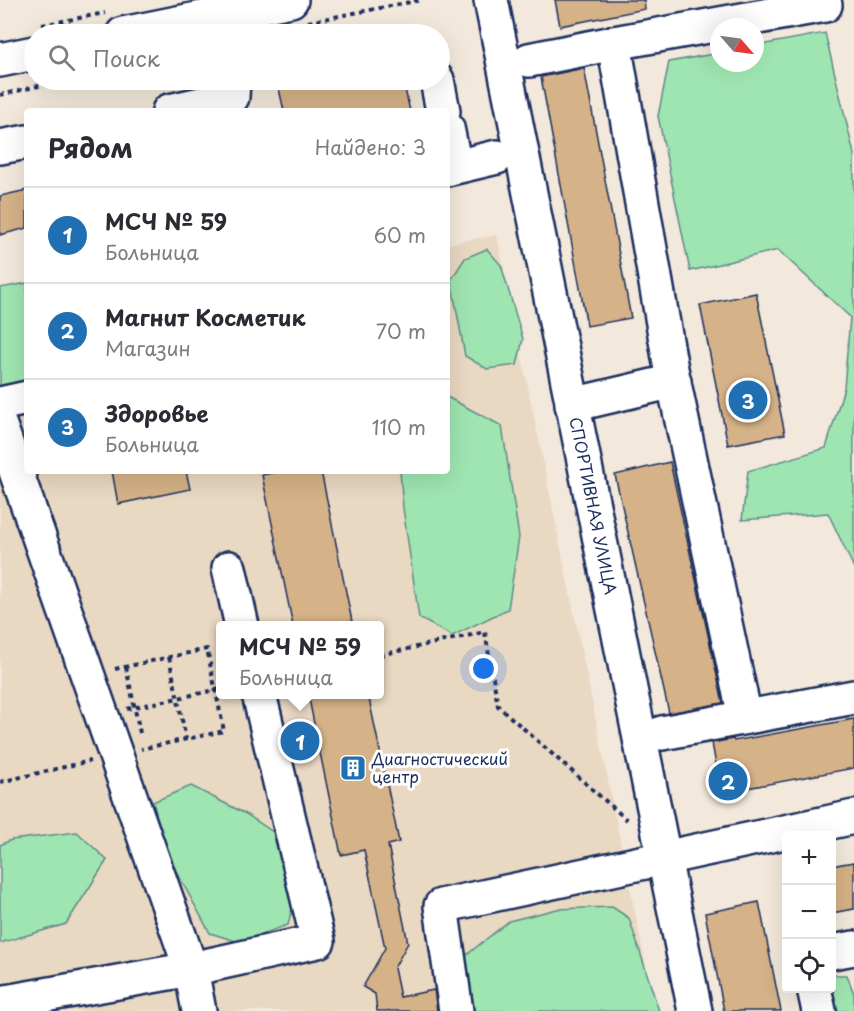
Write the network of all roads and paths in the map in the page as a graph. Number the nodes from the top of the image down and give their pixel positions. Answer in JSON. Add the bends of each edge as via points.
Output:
{"nodes":[{"id":1,"x":421,"y":0,"type":"edge"},
{"id":2,"x":491,"y":0,"type":"edge"},
{"id":3,"x":825,"y":5,"type":"dead end"},
{"id":4,"x":297,"y":11,"type":"edge"},
{"id":5,"x":254,"y":14,"type":"edge"},
{"id":6,"x":117,"y":23,"type":"edge"},
{"id":7,"x":614,"y":43,"type":"junction"},
{"id":8,"x":24,"y":46,"type":"edge"},
{"id":9,"x":0,"y":60,"type":"edge"},
{"id":10,"x":529,"y":60,"type":"dead end"},
{"id":11,"x":24,"y":89,"type":"edge"},
{"id":12,"x":439,"y":90,"type":"edge"},
{"id":13,"x":0,"y":95,"type":"edge"},
{"id":14,"x":233,"y":96,"type":"edge"},
{"id":15,"x":182,"y":108,"type":"edge"},
{"id":16,"x":442,"y":108,"type":"edge"},
{"id":17,"x":24,"y":143,"type":"edge"},
{"id":18,"x":0,"y":147,"type":"edge"},
{"id":19,"x":497,"y":157,"type":"dead end"},
{"id":20,"x":451,"y":167,"type":"edge"},
{"id":21,"x":674,"y":381,"type":"junction"},
{"id":22,"x":24,"y":399,"type":"edge"},
{"id":23,"x":0,"y":404,"type":"edge"},
{"id":24,"x":572,"y":405,"type":"junction"},
{"id":25,"x":0,"y":426,"type":"edge"},
{"id":26,"x":228,"y":568,"type":"dead end"},
{"id":27,"x":241,"y":621,"type":"edge"},
{"id":28,"x":384,"y":654,"type":"edge"},
{"id":29,"x":169,"y":657,"type":"junction"},
{"id":30,"x":126,"y":666,"type":"junction"},
{"id":31,"x":87,"y":674,"type":"junction"},
{"id":32,"x":216,"y":682,"type":"edge"},
{"id":33,"x":216,"y":689,"type":"edge"},
{"id":34,"x":854,"y":697,"type":"edge"},
{"id":35,"x":177,"y":698,"type":"junction"},
{"id":36,"x":219,"y":699,"type":"edge"},
{"id":37,"x":259,"y":699,"type":"edge"},
{"id":38,"x":135,"y":707,"type":"junction"},
{"id":39,"x":101,"y":714,"type":"junction"},
{"id":40,"x":745,"y":717,"type":"junction"},
{"id":41,"x":662,"y":733,"type":"dead end"},
{"id":42,"x":186,"y":739,"type":"junction"},
{"id":43,"x":129,"y":751,"type":"junction"},
{"id":44,"x":0,"y":782,"type":"edge"},
{"id":45,"x":854,"y":817,"type":"edge"},
{"id":46,"x":635,"y":827,"type":"dead end"},
{"id":47,"x":804,"y":831,"type":"edge"},
{"id":48,"x":782,"y":837,"type":"edge"},
{"id":49,"x":663,"y":856,"type":"junction"},
{"id":50,"x":854,"y":948,"type":"edge"},
{"id":51,"x":836,"y":951,"type":"edge"},
{"id":52,"x":191,"y":969,"type":"junction"},
{"id":53,"x":815,"y":993,"type":"edge"},
{"id":54,"x":0,"y":1003,"type":"edge"},
{"id":55,"x":199,"y":1011,"type":"edge"},
{"id":56,"x":456,"y":1011,"type":"edge"},
{"id":57,"x":695,"y":1011,"type":"edge"},
{"id":58,"x":819,"y":1011,"type":"edge"}],
"edges":[{"from":1,"to":4,"type":"path"},
{"from":2,"to":24,"type":"street","name":"СПОРТИВНАЯ УЛИЦА"},
{"from":3,"to":7,"type":"street"},
{"from":4,"to":5,"type":"street"},
{"from":5,"to":6,"type":"street"},
{"from":7,"to":10,"type":"street"},
{"from":7,"to":21,"type":"street"},
{"from":8,"to":9,"type":"street"},
{"from":11,"to":13,"type":"path"},
{"from":12,"to":16,"type":"street"},
{"from":14,"to":15,"type":"street"},
{"from":17,"to":18,"type":"street"},
{"from":19,"to":20,"type":"street"},
{"from":21,"to":24,"type":"street"},
{"from":21,"to":40,"type":"street"},
{"from":22,"to":23,"type":"street"},
{"from":24,"to":49,"type":"street","name":"СПОРТИВНАЯ УЛИЦА"},
{"from":25,"to":31,"type":"street"},
{"from":26,"to":27,"type":"street"},
{"from":28,"to":46,"type":"path","via":[[485,632],[498,706]]},
{"from":29,"to":30,"type":"path"},
{"from":29,"to":32,"type":"path","via":[[207,649]]},
{"from":29,"to":35,"type":"path"},
{"from":30,"to":31,"type":"path"},
{"from":30,"to":38,"type":"path"},
{"from":31,"to":39,"type":"street"},
{"from":33,"to":35,"type":"path"},
{"from":34,"to":40,"type":"street"},
{"from":35,"to":38,"type":"path"},
{"from":35,"to":42,"type":"path"},
{"from":36,"to":42,"type":"path","via":[[224,731]]},
{"from":37,"to":52,"type":"street","via":[[318,941]]},
{"from":38,"to":39,"type":"path"},
{"from":38,"to":43,"type":"path"},
{"from":39,"to":43,"type":"street"},
{"from":40,"to":41,"type":"street"},
{"from":42,"to":43,"type":"path"},
{"from":43,"to":44,"type":"path"},
{"from":43,"to":52,"type":"street"},
{"from":45,"to":47,"type":"street"},
{"from":48,"to":49,"type":"street"},
{"from":49,"to":56,"type":"street","via":[[441,906]]},
{"from":49,"to":57,"type":"street","name":"СПОРТИВНАЯ УЛИЦА"},
{"from":50,"to":51,"type":"street"},
{"from":52,"to":54,"type":"street"},
{"from":52,"to":55,"type":"street"},
{"from":53,"to":58,"type":"street"}]}
